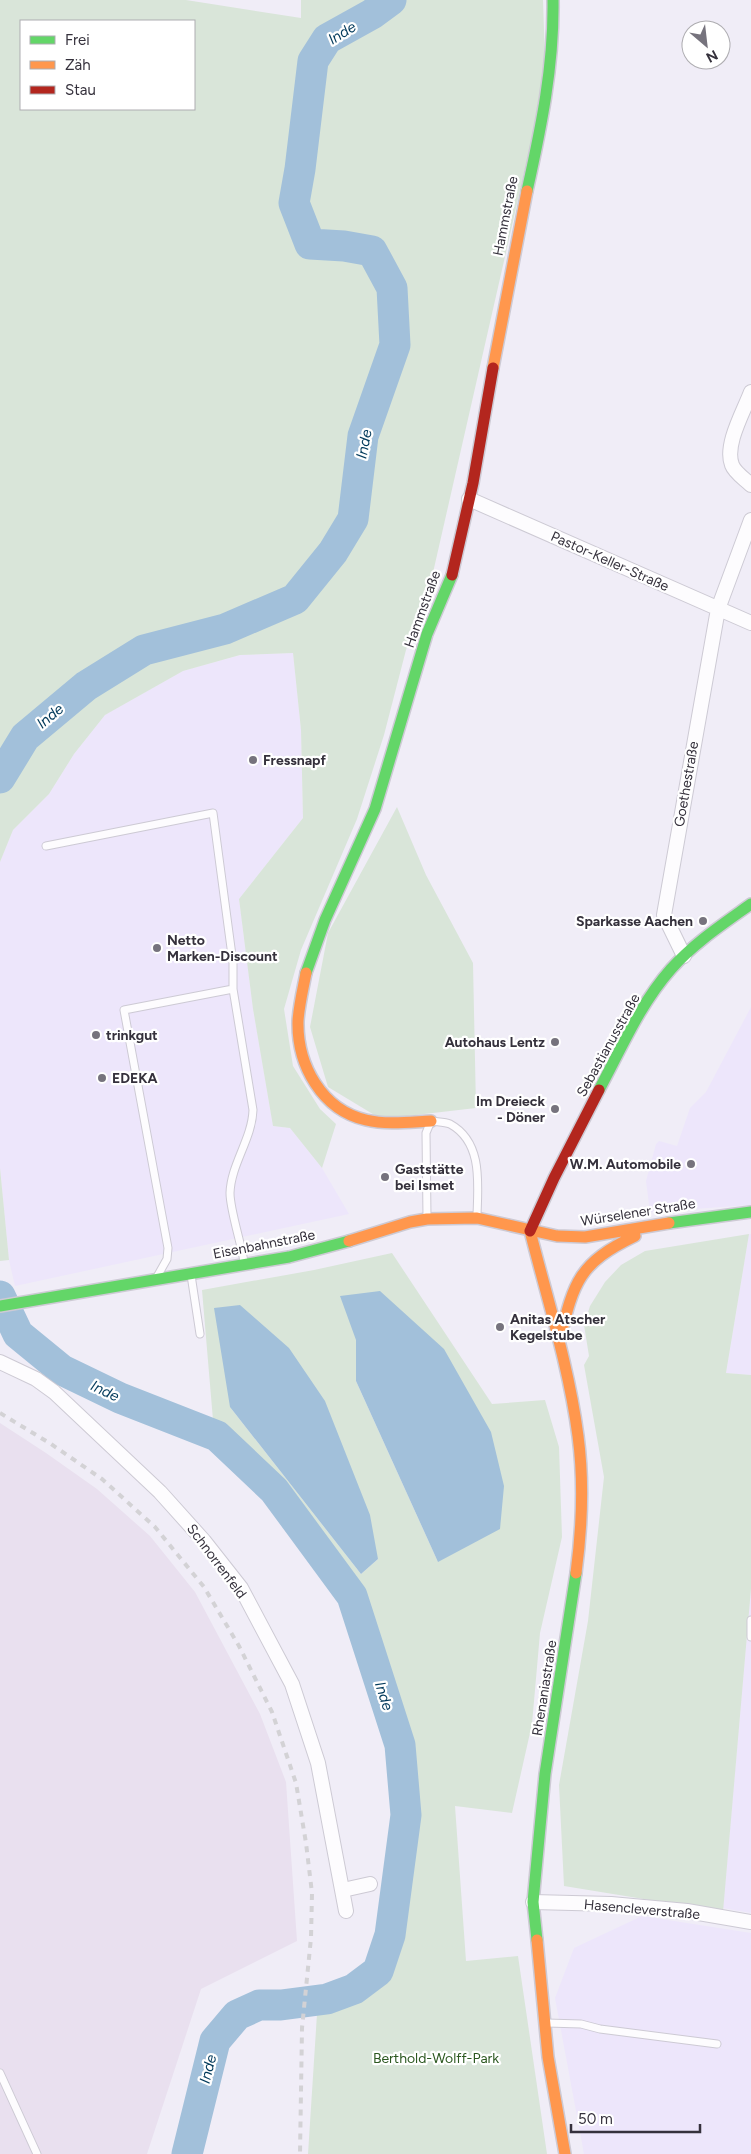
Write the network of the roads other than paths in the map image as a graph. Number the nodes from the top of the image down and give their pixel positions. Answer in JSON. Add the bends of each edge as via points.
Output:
{"nodes":[{"id":1,"x":553,"y":0,"type":"edge"},
{"id":2,"x":751,"y":392,"type":"edge"},
{"id":3,"x":751,"y":485,"type":"edge"},
{"id":4,"x":470,"y":499,"type":"junction"},
{"id":5,"x":751,"y":520,"type":"edge"},
{"id":6,"x":718,"y":609,"type":"junction"},
{"id":7,"x":751,"y":623,"type":"edge"},
{"id":8,"x":46,"y":846,"type":"dead end"},
{"id":9,"x":751,"y":904,"type":"edge"},
{"id":10,"x":684,"y":956,"type":"junction"},
{"id":11,"x":233,"y":989,"type":"junction"},
{"id":12,"x":431,"y":1121,"type":"junction"},
{"id":13,"x":751,"y":1212,"type":"edge"},
{"id":14,"x":476,"y":1218,"type":"junction"},
{"id":15,"x":426,"y":1219,"type":"junction"},
{"id":16,"x":661,"y":1224,"type":"junction"},
{"id":17,"x":530,"y":1231,"type":"junction"},
{"id":18,"x":244,"y":1265,"type":"junction"},
{"id":19,"x":190,"y":1273,"type":"junction"},
{"id":20,"x":156,"y":1279,"type":"junction"},
{"id":21,"x":0,"y":1306,"type":"edge"},
{"id":22,"x":200,"y":1334,"type":"dead end"},
{"id":23,"x":559,"y":1343,"type":"junction"},
{"id":24,"x":0,"y":1362,"type":"edge"},
{"id":25,"x":751,"y":1620,"type":"edge"},
{"id":26,"x":751,"y":1637,"type":"edge"},
{"id":27,"x":370,"y":1884,"type":"dead end"},
{"id":28,"x":343,"y":1890,"type":"junction"},
{"id":29,"x":533,"y":1902,"type":"junction"},
{"id":30,"x":346,"y":1911,"type":"dead end"},
{"id":31,"x":751,"y":1922,"type":"edge"},
{"id":32,"x":545,"y":2023,"type":"junction"},
{"id":33,"x":717,"y":2044,"type":"dead end"},
{"id":34,"x":0,"y":2073,"type":"edge"},
{"id":35,"x":37,"y":2154,"type":"edge"},
{"id":36,"x":565,"y":2154,"type":"edge"}],
"edges":[{"from":1,"to":4,"type":"main road","name":"Hammstraße","via":[[552,65],[501,315]]},
{"from":2,"to":3,"type":"street","via":[[732,440],[730,454],[732,465]]},
{"from":4,"to":6,"type":"street","name":"Pastor-Keller-Straße"},
{"from":4,"to":12,"type":"main road","name":"Hammstraße","via":[[454,568],[428,630],[376,808],[307,969],[297,1012],[300,1048],[315,1085],[332,1104],[366,1121]]},
{"from":5,"to":6,"type":"street","name":"Goethestraße"},
{"from":6,"to":7,"type":"street","name":"Pastor-Keller-Straße"},
{"from":6,"to":10,"type":"street","name":"Goethestraße","via":[[664,915]]},
{"from":8,"to":11,"type":"lane","via":[[213,813],[233,963]]},
{"from":9,"to":10,"type":"main road","name":"Sebastianusstraße"},
{"from":10,"to":17,"type":"main road","name":"Sebastianusstraße","via":[[656,989],[634,1024],[546,1192]]},
{"from":11,"to":18,"type":"lane","via":[[253,1110],[230,1192]]},
{"from":11,"to":20,"type":"lane","via":[[124,1010],[168,1248],[167,1259]]},
{"from":12,"to":14,"type":"lane","via":[[449,1124],[463,1134],[472,1148],[478,1171]]},
{"from":12,"to":15,"type":"lane","via":[[426,1133]]},
{"from":13,"to":16,"type":"main road","name":"Würselener Straße"},
{"from":14,"to":15,"type":"main road","name":"Eisenbahnstraße"},
{"from":14,"to":17,"type":"main road","name":"Eisenbahnstraße"},
{"from":15,"to":18,"type":"main road","name":"Eisenbahnstraße","via":[[289,1257]]},
{"from":16,"to":17,"type":"main road","name":"Würselener Straße","via":[[585,1237]]},
{"from":16,"to":23,"type":"main road","via":[[613,1245],[593,1260],[571,1291]]},
{"from":17,"to":23,"type":"main road","name":"Rhenaniastraße"},
{"from":18,"to":19,"type":"main road","name":"Eisenbahnstraße"},
{"from":19,"to":20,"type":"main road","name":"Eisenbahnstraße"},
{"from":19,"to":22,"type":"lane"},
{"from":20,"to":21,"type":"main road","name":"Eisenbahnstraße"},
{"from":23,"to":29,"type":"main road","name":"Rhenaniastraße","via":[[582,1468],[581,1534],[545,1774]]},
{"from":24,"to":28,"type":"street","name":"Schnorrenfeld","via":[[36,1379],[160,1492],[241,1588],[292,1684],[318,1763]]},
{"from":25,"to":26,"type":"lane"},
{"from":27,"to":28,"type":"street"},
{"from":28,"to":30,"type":"street","name":"Schnorrenfeld"},
{"from":29,"to":31,"type":"street","name":"Hasencleverstraße","via":[[611,1904]]},
{"from":29,"to":32,"type":"main road","name":"Rhenaniastraße"},
{"from":32,"to":33,"type":"lane","via":[[581,2024]]},
{"from":32,"to":36,"type":"main road","name":"Rhenaniastraße"},
{"from":34,"to":35,"type":"lane"}]}
